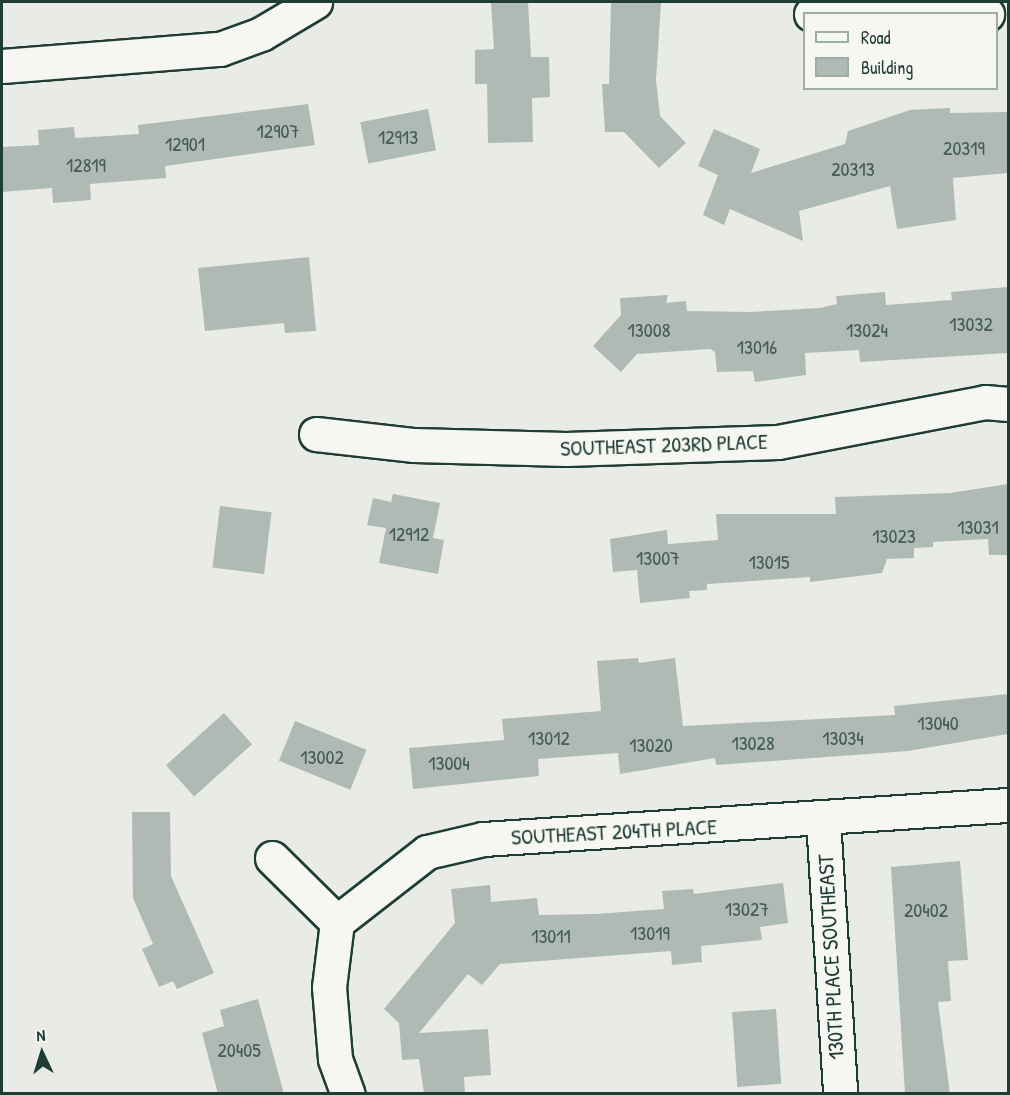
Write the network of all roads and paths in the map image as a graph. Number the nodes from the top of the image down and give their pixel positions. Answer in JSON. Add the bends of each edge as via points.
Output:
{"nodes":[{"id":1,"x":315,"y":2,"type":"edge"},
{"id":2,"x":822,"y":12,"type":"edge"},
{"id":3,"x":974,"y":12,"type":"edge"},
{"id":4,"x":2,"y":66,"type":"edge"},
{"id":5,"x":1008,"y":404,"type":"edge"},
{"id":6,"x":315,"y":434,"type":"dead end"},
{"id":7,"x":1008,"y":805,"type":"edge"},
{"id":8,"x":823,"y":820,"type":"junction"},
{"id":9,"x":272,"y":858,"type":"dead end"},
{"id":10,"x":337,"y":922,"type":"junction"},
{"id":11,"x":348,"y":1094,"type":"edge"},
{"id":12,"x":840,"y":1094,"type":"edge"}],
"edges":[{"from":1,"to":4,"type":"street","via":[[261,34],[220,49]]},
{"from":2,"to":3,"type":"street","via":[[914,3]]},
{"from":5,"to":6,"type":"street","name":"SOUTHEAST 203RD PLACE","via":[[985,402],[778,442],[566,449],[414,446]]},
{"from":7,"to":8,"type":"street","name":"SOUTHEAST 204TH PLACE"},
{"from":8,"to":10,"type":"street","name":"SOUTHEAST 204TH PLACE","via":[[483,839],[427,852]]},
{"from":8,"to":12,"type":"street","name":"130TH PLACE SOUTHEAST"},
{"from":9,"to":10,"type":"street"},
{"from":10,"to":11,"type":"street","via":[[329,987],[335,1059]]}]}
